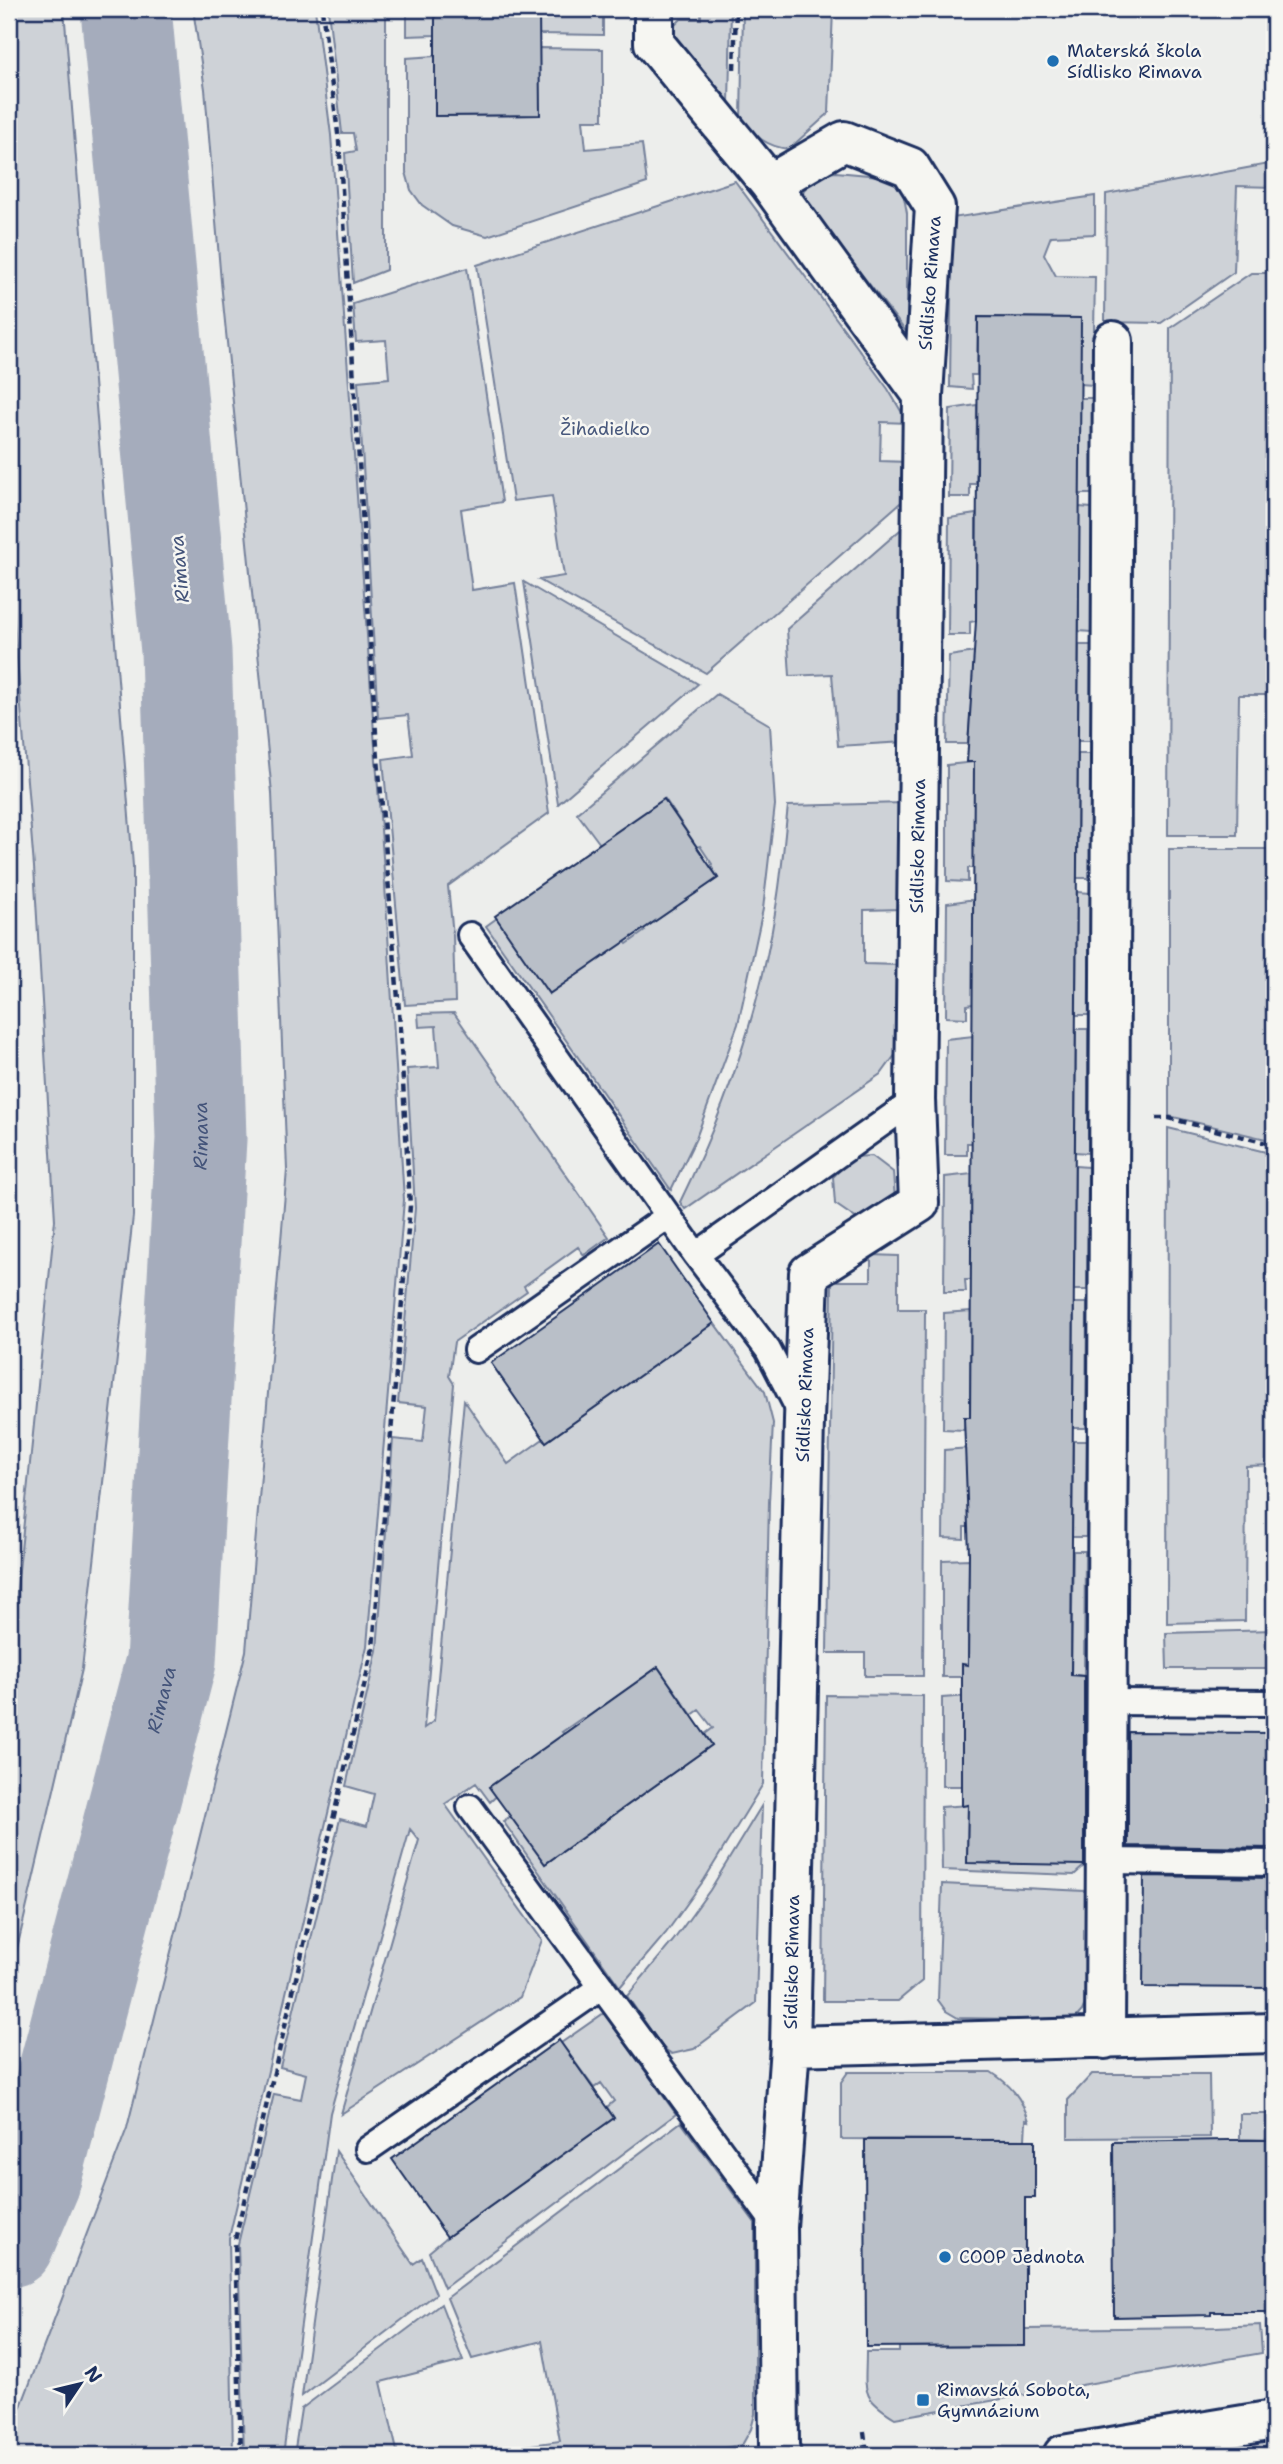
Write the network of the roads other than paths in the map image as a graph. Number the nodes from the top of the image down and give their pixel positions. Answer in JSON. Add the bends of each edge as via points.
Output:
{"nodes":[{"id":1,"x":654,"y":9,"type":"edge"},
{"id":2,"x":771,"y":184,"type":"junction"},
{"id":3,"x":1113,"y":341,"type":"dead end"},
{"id":4,"x":923,"y":394,"type":"junction"},
{"id":5,"x":470,"y":935,"type":"dead end"},
{"id":6,"x":915,"y":1100,"type":"junction"},
{"id":7,"x":667,"y":1217,"type":"junction"},
{"id":8,"x":696,"y":1255,"type":"junction"},
{"id":9,"x":476,"y":1350,"type":"dead end"},
{"id":10,"x":804,"y":1420,"type":"junction"},
{"id":11,"x":1107,"y":1702,"type":"junction"},
{"id":12,"x":1274,"y":1703,"type":"edge"},
{"id":13,"x":470,"y":1807,"type":"dead end"},
{"id":14,"x":1106,"y":1861,"type":"junction"},
{"id":15,"x":1274,"y":1863,"type":"edge"},
{"id":16,"x":602,"y":1987,"type":"junction"},
{"id":17,"x":1274,"y":2033,"type":"edge"},
{"id":18,"x":1105,"y":2039,"type":"junction"},
{"id":19,"x":790,"y":2046,"type":"junction"},
{"id":20,"x":368,"y":2149,"type":"dead end"},
{"id":21,"x":777,"y":2227,"type":"junction"},
{"id":22,"x":1274,"y":2420,"type":"edge"},
{"id":23,"x":781,"y":2455,"type":"edge"},
{"id":24,"x":1063,"y":2455,"type":"edge"}],
"edges":[{"from":1,"to":2,"type":"street","name":"Sídlisko Rimava","via":[[654,43]]},
{"from":2,"to":4,"type":"street","name":"Sídlisko Rimava"},
{"from":2,"to":4,"type":"street","name":"Sídlisko Rimava","via":[[844,141],[910,167],[935,207]]},
{"from":3,"to":11,"type":"street"},
{"from":4,"to":6,"type":"street","name":"Sídlisko Rimava"},
{"from":5,"to":7,"type":"lane"},
{"from":6,"to":8,"type":"lane"},
{"from":6,"to":10,"type":"street","name":"Sídlisko Rimava","via":[[919,1203],[809,1273]]},
{"from":7,"to":8,"type":"lane"},
{"from":7,"to":9,"type":"lane"},
{"from":8,"to":10,"type":"lane","via":[[768,1350]]},
{"from":10,"to":19,"type":"street","name":"Sídlisko Rimava"},
{"from":11,"to":12,"type":"lane"},
{"from":11,"to":14,"type":"street"},
{"from":13,"to":16,"type":"lane"},
{"from":14,"to":15,"type":"lane"},
{"from":14,"to":18,"type":"street"},
{"from":16,"to":20,"type":"lane"},
{"from":16,"to":21,"type":"lane"},
{"from":17,"to":18,"type":"street"},
{"from":18,"to":19,"type":"street"},
{"from":19,"to":21,"type":"street","name":"Sídlisko Rimava"},
{"from":21,"to":23,"type":"street","name":"Sídlisko Rimava"},
{"from":22,"to":24,"type":"street"}]}
